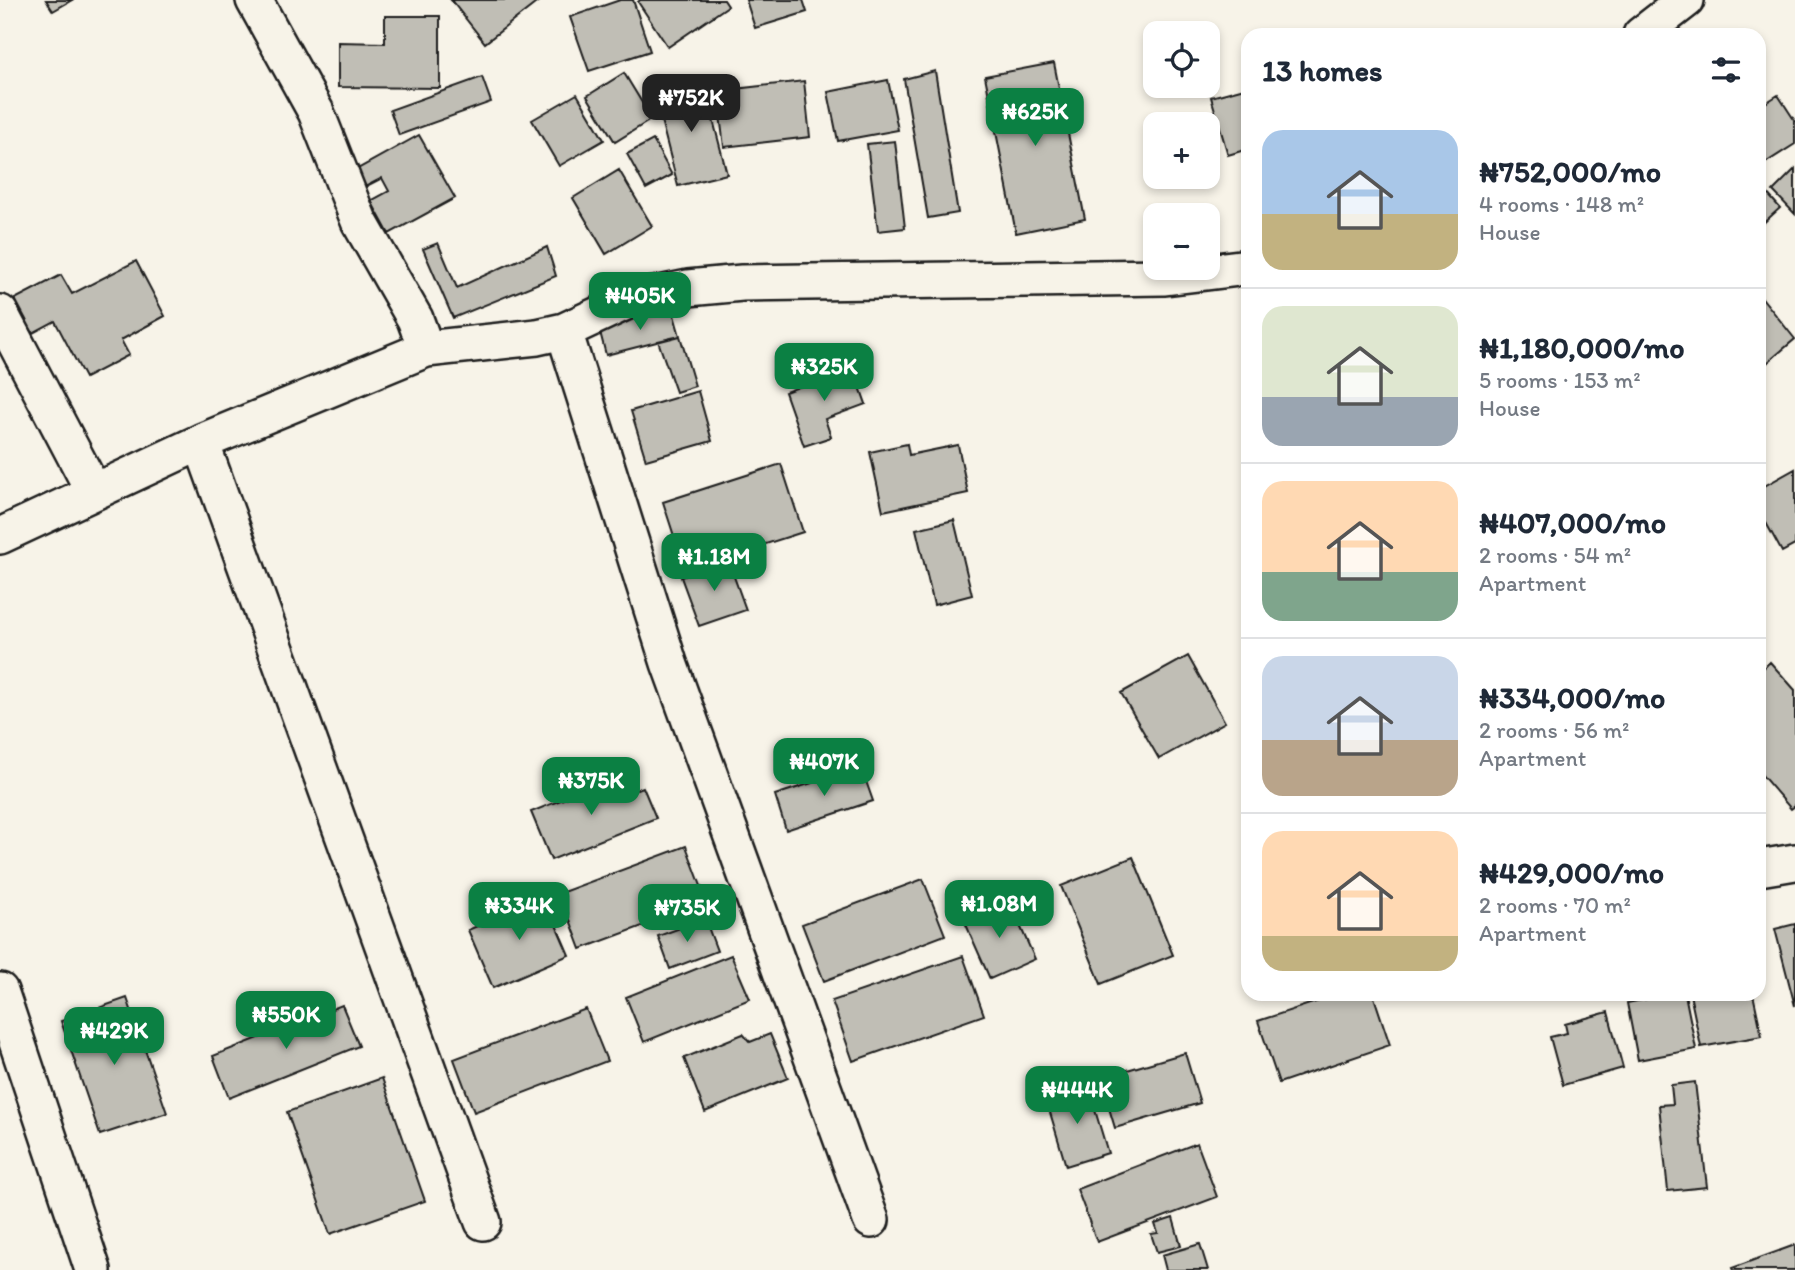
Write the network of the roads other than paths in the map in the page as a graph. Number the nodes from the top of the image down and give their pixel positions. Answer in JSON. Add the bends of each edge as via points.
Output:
{"nodes":[{"id":1,"x":254,"y":0,"type":"edge"},
{"id":2,"x":1686,"y":0,"type":"edge"},
{"id":3,"x":1650,"y":28,"type":"edge"},
{"id":4,"x":1241,"y":268,"type":"edge"},
{"id":5,"x":0,"y":313,"type":"edge"},
{"id":6,"x":564,"y":331,"type":"junction"},
{"id":7,"x":426,"y":349,"type":"junction"},
{"id":8,"x":201,"y":442,"type":"junction"},
{"id":9,"x":93,"y":490,"type":"junction"},
{"id":10,"x":0,"y":536,"type":"edge"},
{"id":11,"x":1795,"y":862,"type":"edge"},
{"id":12,"x":1766,"y":867,"type":"edge"},
{"id":13,"x":0,"y":990,"type":"edge"},
{"id":14,"x":871,"y":1220,"type":"dead end"},
{"id":15,"x":483,"y":1222,"type":"dead end"},
{"id":16,"x":93,"y":1270,"type":"edge"}],
"edges":[{"from":1,"to":7,"type":"street","via":[[316,112],[359,221],[409,307]]},
{"from":2,"to":3,"type":"street"},
{"from":4,"to":6,"type":"street","via":[[1165,277],[742,283],[688,288],[630,300]]},
{"from":5,"to":9,"type":"street"},
{"from":6,"to":7,"type":"street"},
{"from":6,"to":14,"type":"street","via":[[668,663]]},
{"from":7,"to":8,"type":"street"},
{"from":8,"to":9,"type":"street"},
{"from":8,"to":15,"type":"street"},
{"from":9,"to":10,"type":"street"},
{"from":11,"to":12,"type":"street"},
{"from":13,"to":16,"type":"street"}]}
